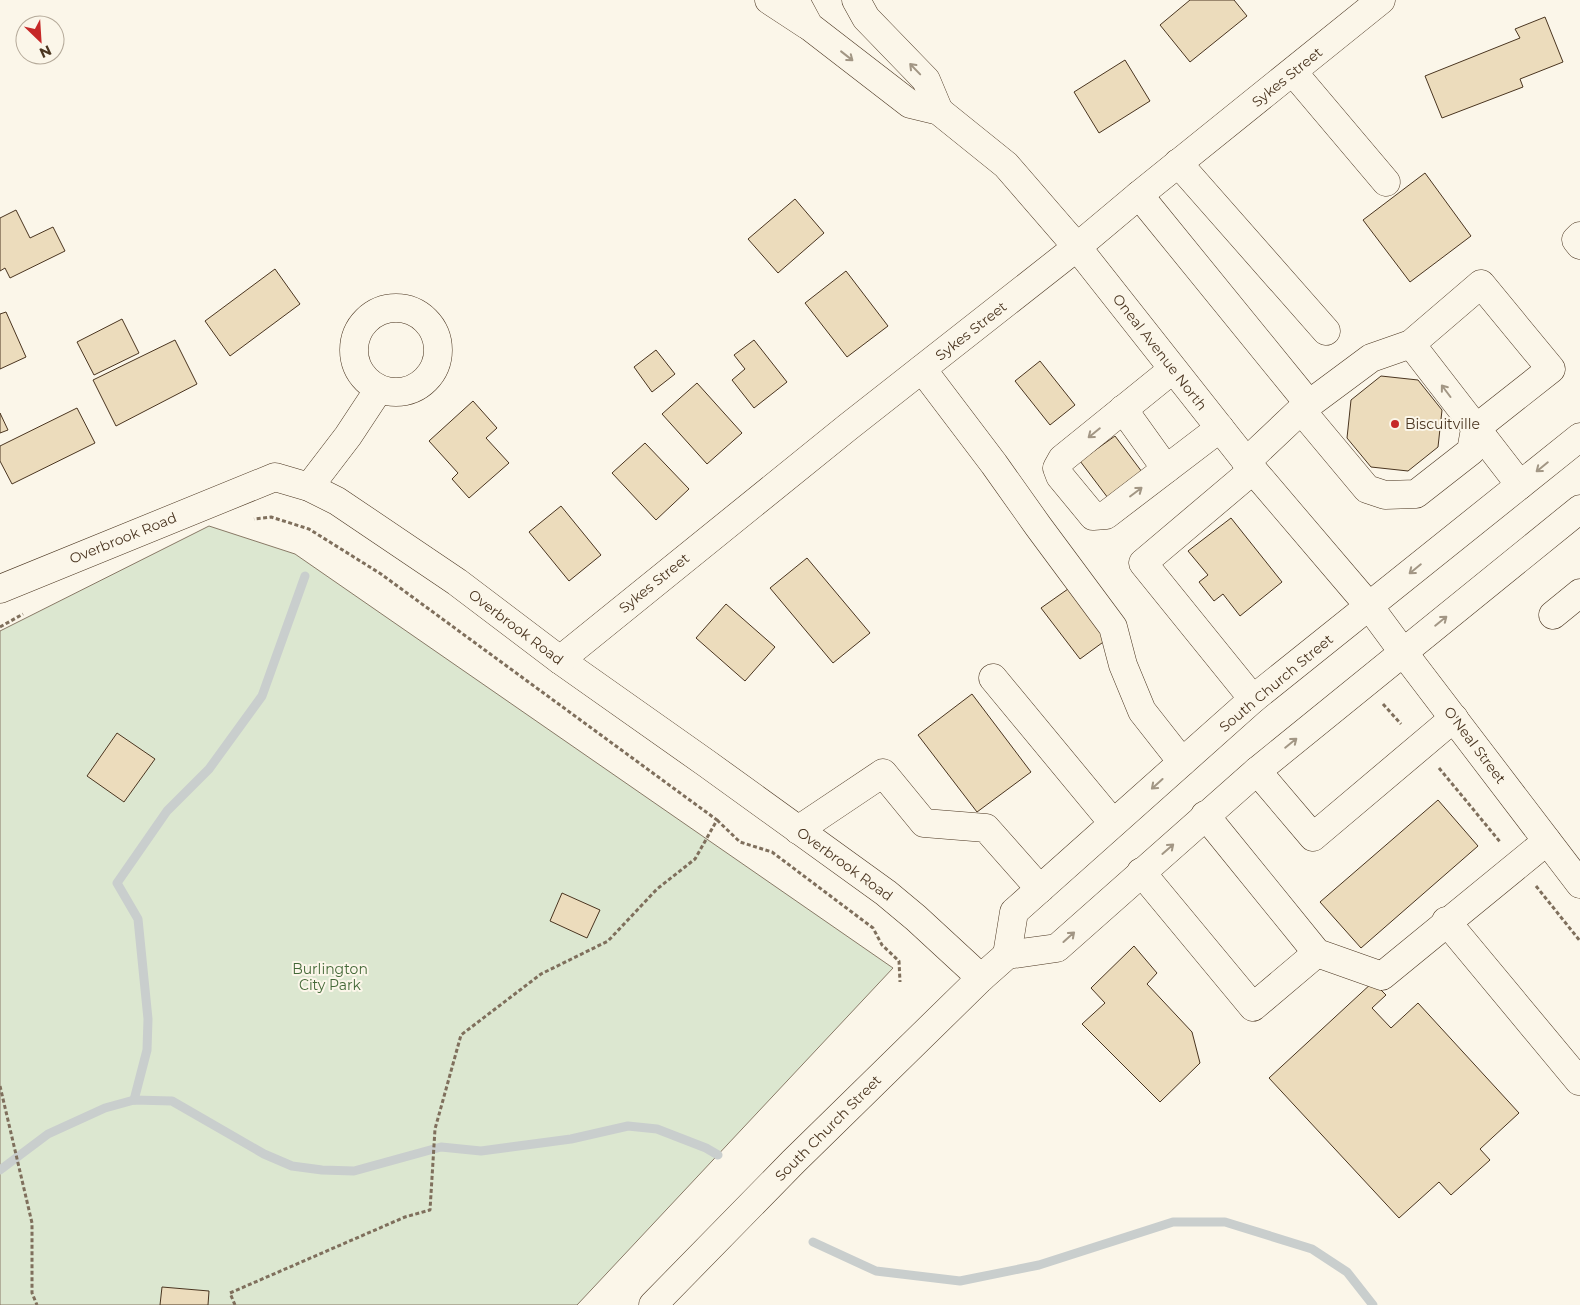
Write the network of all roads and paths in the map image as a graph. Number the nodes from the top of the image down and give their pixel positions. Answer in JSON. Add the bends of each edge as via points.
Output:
{"nodes":[{"id":1,"x":769,"y":0,"type":"edge"},
{"id":2,"x":794,"y":0,"type":"edge"},
{"id":3,"x":856,"y":0,"type":"edge"},
{"id":4,"x":1381,"y":0,"type":"edge"},
{"id":5,"x":809,"y":26,"type":"junction"},
{"id":6,"x":1293,"y":72,"type":"junction"},
{"id":7,"x":938,"y":111,"type":"junction"},
{"id":8,"x":1178,"y":163,"type":"junction"},
{"id":9,"x":1386,"y":182,"type":"dead end"},
{"id":10,"x":1139,"y":195,"type":"junction"},
{"id":11,"x":1580,"y":236,"type":"edge"},
{"id":12,"x":1580,"y":245,"type":"edge"},
{"id":13,"x":1077,"y":247,"type":"junction"},
{"id":14,"x":1326,"y":331,"type":"dead end"},
{"id":15,"x":1411,"y":344,"type":"junction"},
{"id":16,"x":922,"y":369,"type":"junction"},
{"id":17,"x":1172,"y":370,"type":"junction"},
{"id":18,"x":379,"y":389,"type":"dead end"},
{"id":19,"x":1305,"y":407,"type":"junction"},
{"id":20,"x":1123,"y":409,"type":"junction"},
{"id":21,"x":1220,"y":428,"type":"junction"},
{"id":22,"x":1475,"y":429,"type":"junction"},
{"id":23,"x":1580,"y":437,"type":"edge"},
{"id":24,"x":1250,"y":466,"type":"junction"},
{"id":25,"x":1166,"y":469,"type":"junction"},
{"id":26,"x":1520,"y":485,"type":"junction"},
{"id":27,"x":309,"y":487,"type":"junction"},
{"id":28,"x":1579,"y":512,"type":"edge"},
{"id":29,"x":252,"y":520,"type":"dead end"},
{"id":30,"x":2,"y":582,"type":"edge"},
{"id":31,"x":1580,"y":593,"type":"edge"},
{"id":32,"x":1369,"y":606,"type":"junction"},
{"id":33,"x":27,"y":612,"type":"dead end"},
{"id":34,"x":1553,"y":615,"type":"dead end"},
{"id":35,"x":0,"y":627,"type":"edge"},
{"id":36,"x":1404,"y":652,"type":"junction"},
{"id":37,"x":560,"y":660,"type":"junction"},
{"id":38,"x":993,"y":678,"type":"dead end"},
{"id":39,"x":1365,"y":683,"type":"junction"},
{"id":40,"x":1253,"y":699,"type":"junction"},
{"id":41,"x":1454,"y":718,"type":"junction"},
{"id":42,"x":1420,"y":746,"type":"junction"},
{"id":43,"x":1182,"y":762,"type":"junction"},
{"id":44,"x":1257,"y":771,"type":"junction"},
{"id":45,"x":1206,"y":815,"type":"junction"},
{"id":46,"x":717,"y":820,"type":"junction"},
{"id":47,"x":1113,"y":823,"type":"junction"},
{"id":48,"x":798,"y":830,"type":"junction"},
{"id":49,"x":1547,"y":841,"type":"junction"},
{"id":50,"x":1518,"y":864,"type":"junction"},
{"id":51,"x":1141,"y":872,"type":"junction"},
{"id":52,"x":1580,"y":884,"type":"edge"},
{"id":53,"x":1040,"y":889,"type":"junction"},
{"id":54,"x":1446,"y":921,"type":"junction"},
{"id":55,"x":1580,"y":941,"type":"edge"},
{"id":56,"x":1317,"y":953,"type":"junction"},
{"id":57,"x":1007,"y":955,"type":"junction"},
{"id":58,"x":981,"y":978,"type":"junction"},
{"id":59,"x":900,"y":982,"type":"dead end"},
{"id":60,"x":1580,"y":1080,"type":"edge"},
{"id":61,"x":0,"y":1086,"type":"edge"},
{"id":62,"x":37,"y":1305,"type":"edge"},
{"id":63,"x":235,"y":1305,"type":"edge"},
{"id":64,"x":653,"y":1305,"type":"edge"}],
"edges":[{"from":1,"to":5,"type":"main road"},
{"from":2,"to":5,"type":"main road","name":"Oneal Avenue North"},
{"from":7,"to":3,"type":"main road","one_way":true,"via":[[926,80],[866,18]]},
{"from":4,"to":6,"type":"main road","name":"Sykes Street"},
{"from":5,"to":7,"type":"main road","name":"Oneal Avenue North","one_way":true,"via":[[910,104]]},
{"from":6,"to":8,"type":"main road","name":"Sykes Street"},
{"from":6,"to":9,"type":"main road"},
{"from":7,"to":13,"type":"main road","name":"Oneal Avenue North","via":[[1006,165]]},
{"from":8,"to":10,"type":"main road","name":"Sykes Street"},
{"from":8,"to":14,"type":"main road"},
{"from":10,"to":13,"type":"main road","name":"Sykes Street"},
{"from":10,"to":19,"type":"main road"},
{"from":11,"to":12,"type":"main road","via":[[1576,240]]},
{"from":13,"to":16,"type":"main road","name":"Sykes Street"},
{"from":13,"to":17,"type":"main road","name":"Oneal Avenue North"},
{"from":15,"to":19,"type":"main road","via":[[1371,358]]},
{"from":22,"to":15,"type":"main road","one_way":true},
{"from":15,"to":22,"type":"main road","via":[[1481,284],[1551,369]]},
{"from":16,"to":37,"type":"main road","name":"Sykes Street"},
{"from":16,"to":43,"type":"main road","via":[[1113,627],[1142,711]]},
{"from":17,"to":20,"type":"main road"},
{"from":17,"to":21,"type":"main road","name":"Oneal Avenue North"},
{"from":18,"to":27,"type":"main road"},
{"from":19,"to":22,"type":"main road","via":[[1367,489],[1385,495],[1416,494],[1471,451]]},
{"from":19,"to":24,"type":"main road"},
{"from":20,"to":25,"type":"main road"},
{"from":20,"to":25,"type":"main road","one_way":true,"via":[[1062,459],[1057,468],[1060,476],[1093,516],[1100,516],[1106,515]]},
{"from":21,"to":24,"type":"main road","name":"Oneal Avenue North"},
{"from":21,"to":25,"type":"main road"},
{"from":22,"to":26,"type":"main road"},
{"from":23,"to":26,"type":"main road","name":"South Church Street","one_way":true},
{"from":24,"to":32,"type":"main road","name":"Oneal Avenue North"},
{"from":24,"to":40,"type":"main road","via":[[1143,563]]},
{"from":26,"to":32,"type":"main road","name":"South Church Street","one_way":true},
{"from":27,"to":30,"type":"main road","name":"Overbrook Road","via":[[274,477]]},
{"from":27,"to":37,"type":"main road","name":"Overbrook Road","via":[[337,501],[457,582]]},
{"from":36,"to":28,"type":"main road","one_way":true},
{"from":29,"to":46,"type":"path","via":[[271,517],[309,529],[381,574]]},
{"from":31,"to":34,"type":"main road"},
{"from":32,"to":36,"type":"main road","name":"O'Neal Street"},
{"from":32,"to":40,"type":"main road","name":"South Church Street"},
{"from":33,"to":35,"type":"path"},
{"from":36,"to":39,"type":"main road"},
{"from":36,"to":41,"type":"main road","name":"O'Neal Street"},
{"from":37,"to":48,"type":"main road","name":"Overbrook Road"},
{"from":38,"to":47,"type":"main road"},
{"from":39,"to":42,"type":"path"},
{"from":44,"to":39,"type":"main road","one_way":true},
{"from":40,"to":43,"type":"main road","name":"South Church Street"},
{"from":41,"to":42,"type":"main road"},
{"from":41,"to":49,"type":"main road","name":"O'Neal Street"},
{"from":42,"to":44,"type":"main road","via":[[1313,837]]},
{"from":42,"to":50,"type":"path"},
{"from":43,"to":47,"type":"main road","name":"South Church Street","one_way":true},
{"from":44,"to":45,"type":"main road"},
{"from":51,"to":45,"type":"main road","one_way":true},
{"from":45,"to":56,"type":"main road"},
{"from":46,"to":59,"type":"path","via":[[740,842],[772,852],[873,928],[882,946],[899,961]]},
{"from":46,"to":63,"type":"path","via":[[696,859],[657,889],[608,941],[541,974],[461,1035],[435,1129],[430,1210],[405,1217],[230,1292]]},
{"from":47,"to":53,"type":"main road","name":"South Church Street"},
{"from":48,"to":53,"type":"main road","via":[[883,774],[924,823],[986,828]]},
{"from":48,"to":58,"type":"main road","name":"Overbrook Road","via":[[886,893]]},
{"from":49,"to":50,"type":"main road"},
{"from":49,"to":52,"type":"main road","name":"O'Neal Street"},
{"from":50,"to":54,"type":"main road"},
{"from":50,"to":55,"type":"path"},
{"from":51,"to":56,"type":"main road","via":[[1253,1007]]},
{"from":57,"to":51,"type":"main road","one_way":true,"via":[[1057,948]]},
{"from":53,"to":57,"type":"main road","name":"South Church Street","via":[[1014,912]]},
{"from":54,"to":56,"type":"main road","via":[[1382,976]]},
{"from":54,"to":60,"type":"main road"},
{"from":57,"to":58,"type":"main road","name":"South Church Street"},
{"from":58,"to":64,"type":"main road","name":"South Church Street","via":[[792,1162]]},
{"from":61,"to":62,"type":"path","via":[[32,1223],[32,1293]]}]}
